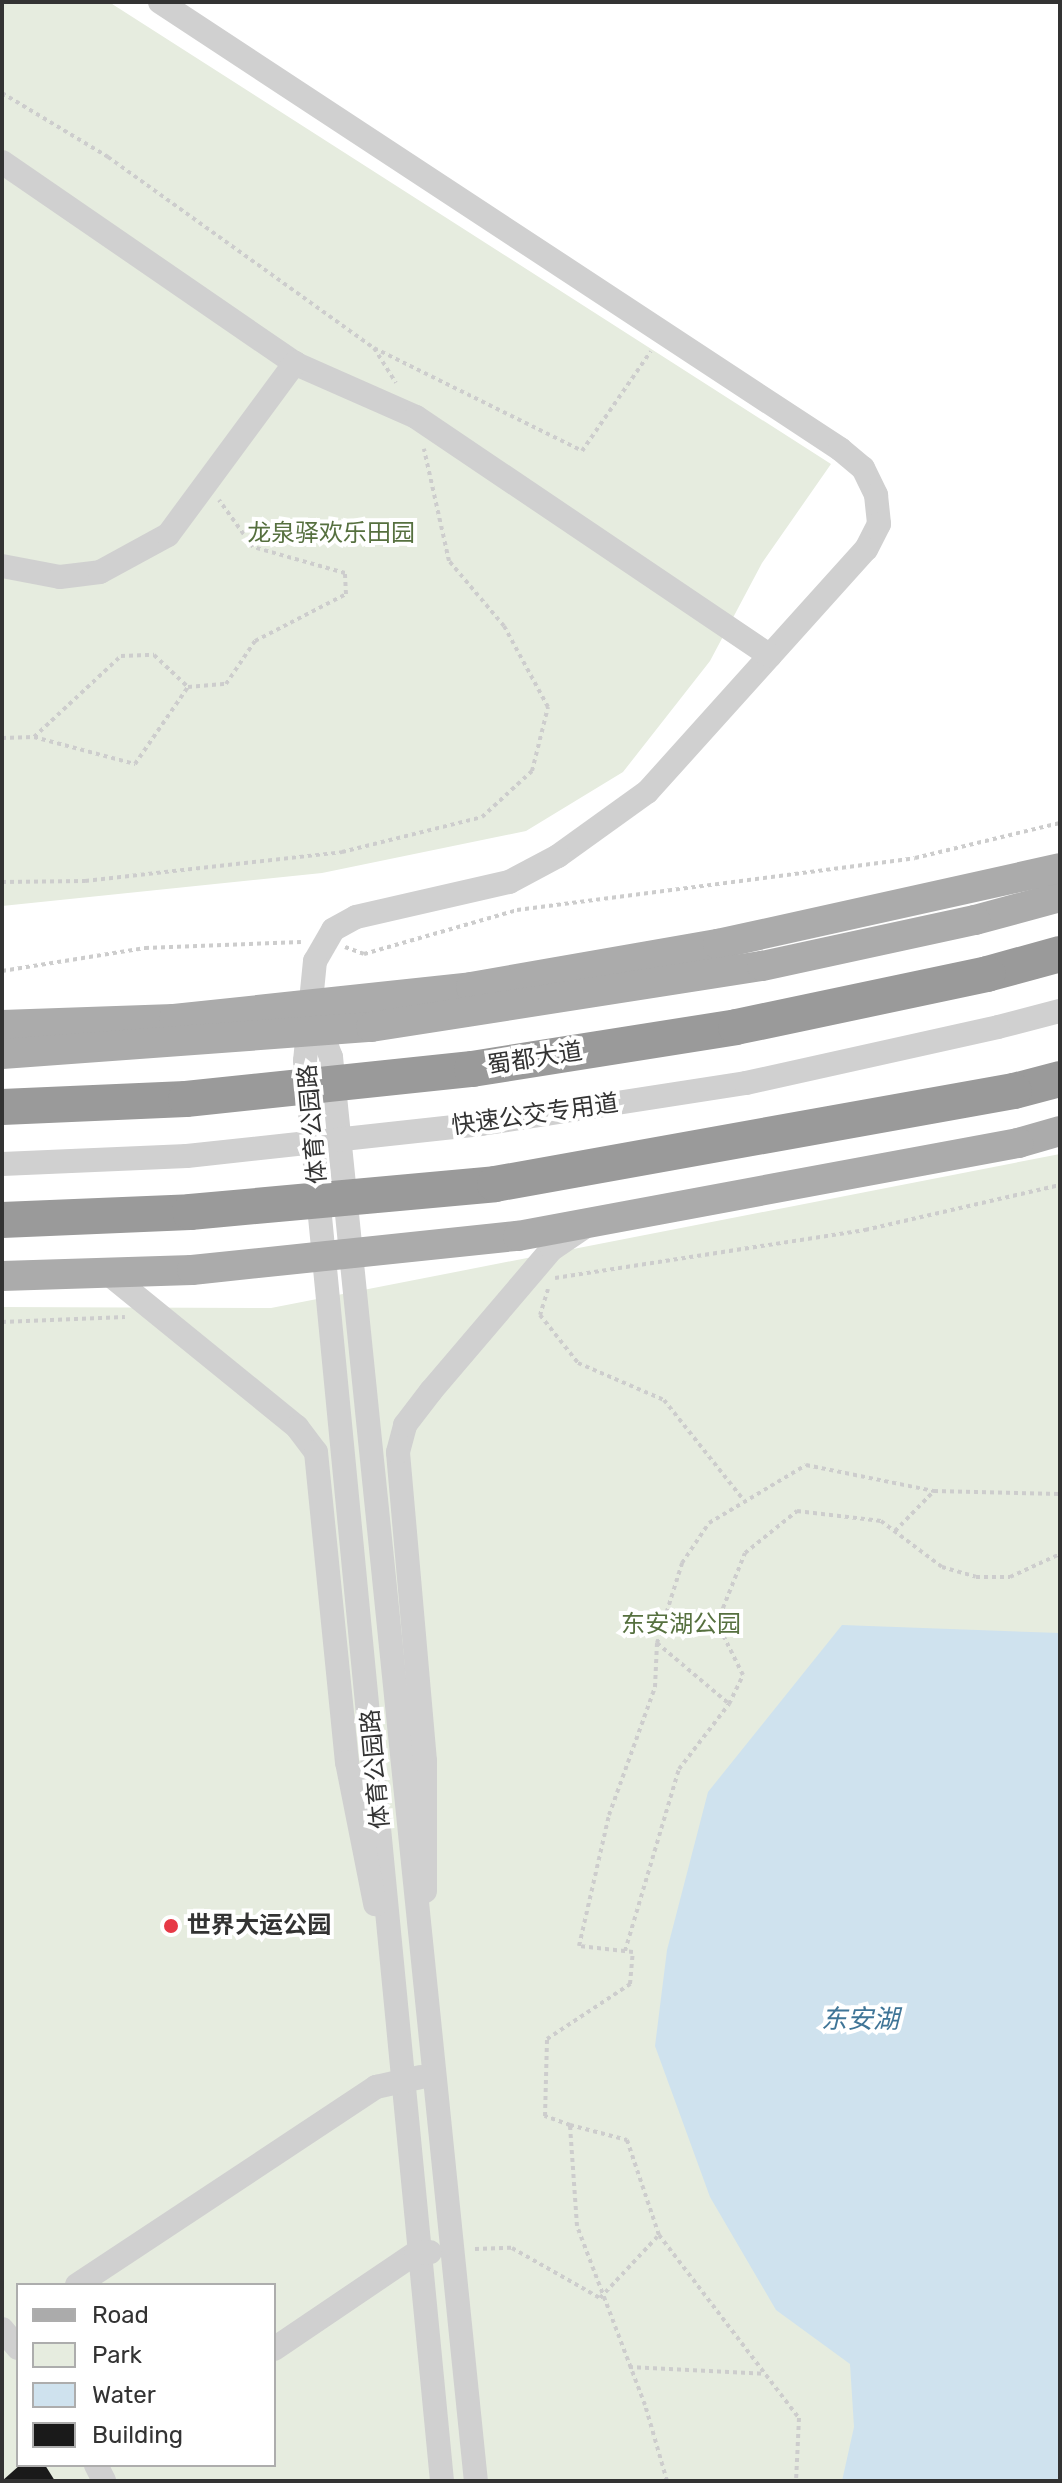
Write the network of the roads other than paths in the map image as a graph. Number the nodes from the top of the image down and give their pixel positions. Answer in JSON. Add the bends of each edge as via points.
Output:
{"nodes":[{"id":1,"x":160,"y":2,"type":"edge"},
{"id":2,"x":2,"y":162,"type":"edge"},
{"id":3,"x":295,"y":363,"type":"junction"},
{"id":4,"x":2,"y":566,"type":"edge"},
{"id":5,"x":770,"y":656,"type":"junction"},
{"id":6,"x":1060,"y":868,"type":"edge"},
{"id":7,"x":1060,"y":897,"type":"edge"},
{"id":8,"x":1060,"y":954,"type":"edge"},
{"id":9,"x":311,"y":1007,"type":"junction"},
{"id":10,"x":1060,"y":1011,"type":"edge"},
{"id":11,"x":2,"y":1025,"type":"edge"},
{"id":12,"x":2,"y":1054,"type":"edge"},
{"id":13,"x":1060,"y":1079,"type":"edge"},
{"id":14,"x":2,"y":1107,"type":"edge"},
{"id":15,"x":1060,"y":1131,"type":"edge"},
{"id":16,"x":2,"y":1164,"type":"edge"},
{"id":17,"x":2,"y":1220,"type":"edge"},
{"id":18,"x":585,"y":1227,"type":"junction"},
{"id":19,"x":110,"y":1275,"type":"junction"},
{"id":20,"x":2,"y":1276,"type":"edge"},
{"id":21,"x":426,"y":2030,"type":"junction"},
{"id":22,"x":401,"y":2035,"type":"junction"},
{"id":23,"x":431,"y":2076,"type":"junction"},
{"id":24,"x":406,"y":2079,"type":"junction"},
{"id":25,"x":452,"y":2249,"type":"junction"},
{"id":26,"x":416,"y":2253,"type":"junction"},
{"id":27,"x":80,"y":2283,"type":"edge"},
{"id":28,"x":276,"y":2348,"type":"edge"},
{"id":29,"x":442,"y":2481,"type":"edge"},
{"id":30,"x":476,"y":2481,"type":"edge"}],
"edges":[{"from":1,"to":5,"type":"street","via":[[863,468],[876,495],[879,524],[866,549]]},
{"from":2,"to":3,"type":"street"},
{"from":3,"to":4,"type":"street","via":[[168,535],[100,572],[60,577]]},
{"from":3,"to":5,"type":"street","via":[[416,417]]},
{"from":5,"to":9,"type":"street","via":[[647,792],[558,856],[509,882],[356,917],[327,941],[315,961]]},
{"from":6,"to":9,"type":"main road","via":[[718,944],[471,987]]},
{"from":7,"to":12,"type":"main road","bridge":true,"via":[[762,966],[433,1018]]},
{"from":8,"to":14,"type":"highway","name":"蜀都大道","bridge":true,"via":[[736,1027],[472,1069],[186,1099]]},
{"from":9,"to":11,"type":"main road"},
{"from":9,"to":21,"type":"street","name":"体育公园路","via":[[331,1057]]},
{"from":9,"to":22,"type":"street","name":"体育公园路","via":[[305,1061]]},
{"from":10,"to":16,"type":"street","name":"快速公交专用道","bridge":true,"via":[[746,1083],[481,1124],[187,1156]]},
{"from":13,"to":17,"type":"highway","bridge":true,"via":[[495,1184],[190,1212]]},
{"from":15,"to":18,"type":"main road","bridge":true},
{"from":18,"to":19,"type":"main road","bridge":true},
{"from":18,"to":21,"type":"street","via":[[405,1425],[398,1452],[425,1761]]},
{"from":19,"to":20,"type":"main road","bridge":true},
{"from":19,"to":22,"type":"street","via":[[297,1427],[316,1452],[347,1762]]},
{"from":21,"to":23,"type":"street","name":"体育公园路"},
{"from":22,"to":24,"type":"street","name":"体育公园路"},
{"from":23,"to":24,"type":"street"},
{"from":23,"to":25,"type":"street","name":"体育公园路"},
{"from":24,"to":26,"type":"street","name":"体育公园路"},
{"from":24,"to":27,"type":"street","via":[[376,2087]]},
{"from":25,"to":26,"type":"street"},
{"from":25,"to":30,"type":"street","name":"体育公园路"},
{"from":26,"to":28,"type":"street"},
{"from":26,"to":29,"type":"street","name":"体育公园路"}]}
